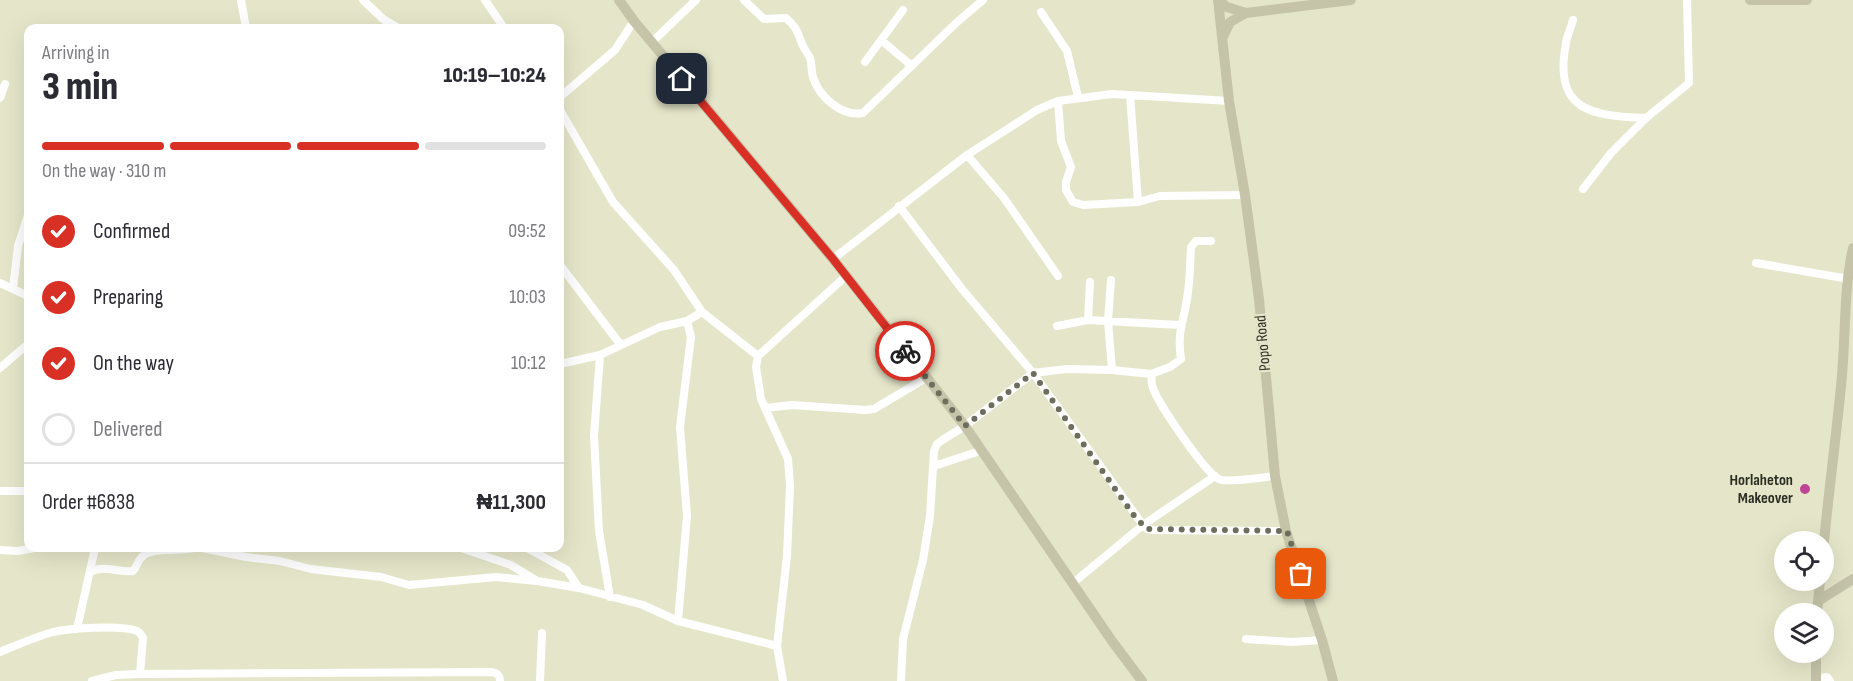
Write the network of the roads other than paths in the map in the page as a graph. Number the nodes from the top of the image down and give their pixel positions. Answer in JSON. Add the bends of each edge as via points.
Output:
{"nodes":[{"id":1,"x":241,"y":0,"type":"edge"},
{"id":2,"x":363,"y":0,"type":"edge"},
{"id":3,"x":485,"y":0,"type":"edge"},
{"id":4,"x":619,"y":0,"type":"edge"},
{"id":5,"x":696,"y":0,"type":"edge"},
{"id":6,"x":744,"y":0,"type":"edge"},
{"id":7,"x":983,"y":0,"type":"edge"},
{"id":8,"x":1351,"y":0,"type":"edge"},
{"id":9,"x":1687,"y":0,"type":"edge"},
{"id":10,"x":1750,"y":0,"type":"edge"},
{"id":11,"x":1759,"y":0,"type":"edge"},
{"id":12,"x":1807,"y":0,"type":"edge"},
{"id":13,"x":1219,"y":1,"type":"edge"},
{"id":14,"x":903,"y":10,"type":"dead end"},
{"id":15,"x":1041,"y":12,"type":"dead end"},
{"id":16,"x":1246,"y":13,"type":"junction"},
{"id":17,"x":1573,"y":20,"type":"dead end"},
{"id":18,"x":634,"y":21,"type":"junction"},
{"id":19,"x":245,"y":24,"type":"edge"},
{"id":20,"x":391,"y":24,"type":"edge"},
{"id":21,"x":501,"y":24,"type":"edge"},
{"id":22,"x":1223,"y":36,"type":"junction"},
{"id":23,"x":881,"y":40,"type":"junction"},
{"id":24,"x":652,"y":42,"type":"junction"},
{"id":25,"x":865,"y":62,"type":"dead end"},
{"id":26,"x":912,"y":66,"type":"junction"},
{"id":27,"x":5,"y":84,"type":"dead end"},
{"id":28,"x":564,"y":93,"type":"edge"},
{"id":29,"x":1130,"y":95,"type":"junction"},
{"id":30,"x":1078,"y":97,"type":"junction"},
{"id":31,"x":0,"y":98,"type":"edge"},
{"id":32,"x":1058,"y":101,"type":"junction"},
{"id":33,"x":1229,"y":101,"type":"junction"},
{"id":34,"x":564,"y":117,"type":"edge"},
{"id":35,"x":1646,"y":118,"type":"junction"},
{"id":36,"x":967,"y":155,"type":"junction"},
{"id":37,"x":1583,"y":189,"type":"dead end"},
{"id":38,"x":1245,"y":195,"type":"junction"},
{"id":39,"x":1138,"y":202,"type":"junction"},
{"id":40,"x":899,"y":206,"type":"junction"},
{"id":41,"x":24,"y":227,"type":"edge"},
{"id":42,"x":1211,"y":241,"type":"dead end"},
{"id":43,"x":1853,"y":248,"type":"edge"},
{"id":44,"x":833,"y":259,"type":"junction"},
{"id":45,"x":1756,"y":263,"type":"dead end"},
{"id":46,"x":564,"y":270,"type":"edge"},
{"id":47,"x":846,"y":276,"type":"junction"},
{"id":48,"x":1058,"y":276,"type":"dead end"},
{"id":49,"x":1849,"y":279,"type":"junction"},
{"id":50,"x":1111,"y":280,"type":"dead end"},
{"id":51,"x":1090,"y":282,"type":"dead end"},
{"id":52,"x":0,"y":283,"type":"edge"},
{"id":53,"x":13,"y":289,"type":"junction"},
{"id":54,"x":24,"y":294,"type":"edge"},
{"id":55,"x":702,"y":312,"type":"junction"},
{"id":56,"x":1088,"y":320,"type":"junction"},
{"id":57,"x":687,"y":321,"type":"junction"},
{"id":58,"x":1108,"y":321,"type":"junction"},
{"id":59,"x":1180,"y":325,"type":"junction"},
{"id":60,"x":1057,"y":326,"type":"dead end"},
{"id":61,"x":621,"y":344,"type":"junction"},
{"id":62,"x":24,"y":347,"type":"edge"},
{"id":63,"x":600,"y":355,"type":"junction"},
{"id":64,"x":758,"y":356,"type":"junction"},
{"id":65,"x":564,"y":363,"type":"edge"},
{"id":66,"x":0,"y":368,"type":"edge"},
{"id":67,"x":1112,"y":370,"type":"junction"},
{"id":68,"x":1033,"y":373,"type":"junction"},
{"id":69,"x":1151,"y":374,"type":"junction"},
{"id":70,"x":926,"y":378,"type":"junction"},
{"id":71,"x":765,"y":408,"type":"junction"},
{"id":72,"x":965,"y":426,"type":"junction"},
{"id":73,"x":983,"y":450,"type":"junction"},
{"id":74,"x":934,"y":466,"type":"junction"},
{"id":75,"x":1215,"y":476,"type":"junction"},
{"id":76,"x":1275,"y":476,"type":"junction"},
{"id":77,"x":0,"y":491,"type":"edge"},
{"id":78,"x":24,"y":491,"type":"edge"},
{"id":79,"x":1143,"y":525,"type":"junction"},
{"id":80,"x":1287,"y":531,"type":"junction"},
{"id":81,"x":1825,"y":531,"type":"edge"},
{"id":82,"x":0,"y":550,"type":"edge"},
{"id":83,"x":24,"y":550,"type":"edge"},
{"id":84,"x":94,"y":552,"type":"edge"},
{"id":85,"x":154,"y":552,"type":"edge"},
{"id":86,"x":222,"y":552,"type":"edge"},
{"id":87,"x":473,"y":552,"type":"edge"},
{"id":88,"x":534,"y":552,"type":"edge"},
{"id":89,"x":90,"y":572,"type":"junction"},
{"id":90,"x":1853,"y":579,"type":"edge"},
{"id":91,"x":537,"y":581,"type":"junction"},
{"id":92,"x":1073,"y":583,"type":"junction"},
{"id":93,"x":579,"y":588,"type":"junction"},
{"id":94,"x":1819,"y":591,"type":"edge"},
{"id":95,"x":610,"y":597,"type":"junction"},
{"id":96,"x":1818,"y":602,"type":"joint"},
{"id":97,"x":678,"y":621,"type":"junction"},
{"id":98,"x":76,"y":629,"type":"junction"},
{"id":99,"x":542,"y":633,"type":"dead end"},
{"id":100,"x":1246,"y":639,"type":"dead end"},
{"id":101,"x":1322,"y":640,"type":"junction"},
{"id":102,"x":777,"y":646,"type":"junction"},
{"id":103,"x":0,"y":652,"type":"edge"},
{"id":104,"x":1816,"y":663,"type":"edge"},
{"id":105,"x":140,"y":674,"type":"junction"},
{"id":106,"x":1816,"y":680,"type":"edge"},
{"id":107,"x":92,"y":681,"type":"edge"},
{"id":108,"x":500,"y":681,"type":"edge"},
{"id":109,"x":540,"y":681,"type":"edge"},
{"id":110,"x":783,"y":681,"type":"edge"},
{"id":111,"x":901,"y":681,"type":"edge"},
{"id":112,"x":1142,"y":681,"type":"edge"},
{"id":113,"x":1333,"y":681,"type":"edge"},
{"id":114,"x":1830,"y":681,"type":"edge"}],
"edges":[{"from":1,"to":19,"type":"street"},
{"from":2,"to":20,"type":"street"},
{"from":3,"to":21,"type":"street"},
{"from":4,"to":18,"type":"main road"},
{"from":5,"to":24,"type":"street"},
{"from":6,"to":26,"type":"street","via":[[764,19],[786,18],[791,22],[810,59],[819,90],[848,113],[863,113]]},
{"from":7,"to":26,"type":"street"},
{"from":8,"to":16,"type":"main road"},
{"from":9,"to":35,"type":"street","via":[[1689,83]]},
{"from":10,"to":11,"type":"main road"},
{"from":11,"to":12,"type":"main road"},
{"from":13,"to":16,"type":"main road"},
{"from":13,"to":22,"type":"main road","name":"Popo Road"},
{"from":14,"to":23,"type":"street"},
{"from":15,"to":30,"type":"street","via":[[1067,51]]},
{"from":16,"to":22,"type":"main road","via":[[1230,22]]},
{"from":17,"to":35,"type":"street","via":[[1566,41],[1563,74],[1570,95],[1593,112]]},
{"from":18,"to":24,"type":"main road"},
{"from":18,"to":28,"type":"street","via":[[615,50]]},
{"from":22,"to":33,"type":"main road","name":"Popo Road"},
{"from":23,"to":25,"type":"street"},
{"from":23,"to":26,"type":"street"},
{"from":24,"to":44,"type":"main road"},
{"from":27,"to":31,"type":"street"},
{"from":29,"to":30,"type":"street"},
{"from":29,"to":33,"type":"street"},
{"from":29,"to":39,"type":"street"},
{"from":30,"to":32,"type":"street"},
{"from":32,"to":36,"type":"street","via":[[1036,110]]},
{"from":32,"to":39,"type":"street","via":[[1061,141],[1071,167],[1066,190],[1073,202]]},
{"from":33,"to":38,"type":"main road","name":"Popo Road"},
{"from":34,"to":55,"type":"street","via":[[613,202],[674,270]]},
{"from":35,"to":37,"type":"street"},
{"from":36,"to":40,"type":"street"},
{"from":36,"to":48,"type":"street","via":[[1004,198]]},
{"from":38,"to":39,"type":"street","via":[[1160,196]]},
{"from":38,"to":76,"type":"main road","name":"Popo Road"},
{"from":40,"to":44,"type":"street"},
{"from":40,"to":68,"type":"street"},
{"from":41,"to":53,"type":"street"},
{"from":42,"to":59,"type":"street","via":[[1196,240],[1191,247],[1188,290]]},
{"from":43,"to":49,"type":"main road"},
{"from":44,"to":47,"type":"main road"},
{"from":45,"to":49,"type":"street"},
{"from":46,"to":61,"type":"street"},
{"from":47,"to":64,"type":"street"},
{"from":47,"to":70,"type":"main road"},
{"from":49,"to":81,"type":"main road"},
{"from":50,"to":58,"type":"street"},
{"from":51,"to":56,"type":"street"},
{"from":52,"to":53,"type":"street"},
{"from":53,"to":54,"type":"street"},
{"from":55,"to":57,"type":"street"},
{"from":55,"to":64,"type":"street"},
{"from":56,"to":58,"type":"street"},
{"from":56,"to":60,"type":"street"},
{"from":57,"to":61,"type":"street","via":[[660,327]]},
{"from":57,"to":97,"type":"street","via":[[691,337],[680,427],[687,516]]},
{"from":58,"to":59,"type":"street"},
{"from":58,"to":67,"type":"street"},
{"from":59,"to":69,"type":"street","via":[[1181,359]]},
{"from":61,"to":63,"type":"street"},
{"from":62,"to":66,"type":"street"},
{"from":63,"to":65,"type":"street"},
{"from":63,"to":95,"type":"street","via":[[594,436],[599,531]]},
{"from":64,"to":71,"type":"street","via":[[758,383]]},
{"from":67,"to":68,"type":"street"},
{"from":67,"to":69,"type":"street"},
{"from":68,"to":72,"type":"street"},
{"from":68,"to":79,"type":"street"},
{"from":69,"to":75,"type":"street","via":[[1153,388],[1163,406],[1203,465]]},
{"from":70,"to":71,"type":"street","via":[[874,409],[792,405]]},
{"from":70,"to":72,"type":"main road"},
{"from":71,"to":102,"type":"street","via":[[788,459],[790,486]]},
{"from":72,"to":73,"type":"main road"},
{"from":72,"to":74,"type":"street","via":[[937,444]]},
{"from":73,"to":74,"type":"street"},
{"from":73,"to":92,"type":"main road"},
{"from":74,"to":111,"type":"street","via":[[923,560],[903,639]]},
{"from":75,"to":76,"type":"street","via":[[1223,480]]},
{"from":75,"to":79,"type":"street"},
{"from":76,"to":80,"type":"main road","name":"Popo Road"},
{"from":77,"to":78,"type":"street"},
{"from":79,"to":80,"type":"street","via":[[1154,530]]},
{"from":79,"to":92,"type":"street"},
{"from":80,"to":101,"type":"main road","name":"Popo Road"},
{"from":82,"to":83,"type":"street"},
{"from":84,"to":89,"type":"street"},
{"from":85,"to":89,"type":"street","via":[[141,558],[133,571],[107,568]]},
{"from":86,"to":91,"type":"street","via":[[381,577],[409,585],[496,578]]},
{"from":87,"to":91,"type":"street","via":[[511,565]]},
{"from":88,"to":93,"type":"street","via":[[567,570]]},
{"from":89,"to":98,"type":"street"},
{"from":90,"to":96,"type":"main road"},
{"from":91,"to":93,"type":"street"},
{"from":92,"to":112,"type":"main road"},
{"from":93,"to":95,"type":"street"},
{"from":94,"to":96,"type":"main road"},
{"from":95,"to":97,"type":"street","via":[[643,604]]},
{"from":97,"to":102,"type":"street"},
{"from":98,"to":103,"type":"street","via":[[52,632]]},
{"from":98,"to":105,"type":"street","via":[[141,633]]},
{"from":99,"to":109,"type":"street"},
{"from":100,"to":101,"type":"street"},
{"from":101,"to":113,"type":"main road","name":"Popo Road"},
{"from":102,"to":110,"type":"street"},
{"from":104,"to":106,"type":"main road"},
{"from":105,"to":107,"type":"street"},
{"from":105,"to":108,"type":"street","via":[[491,672],[500,676]]},
{"from":106,"to":114,"type":"street","via":[[1822,676]]}]}
